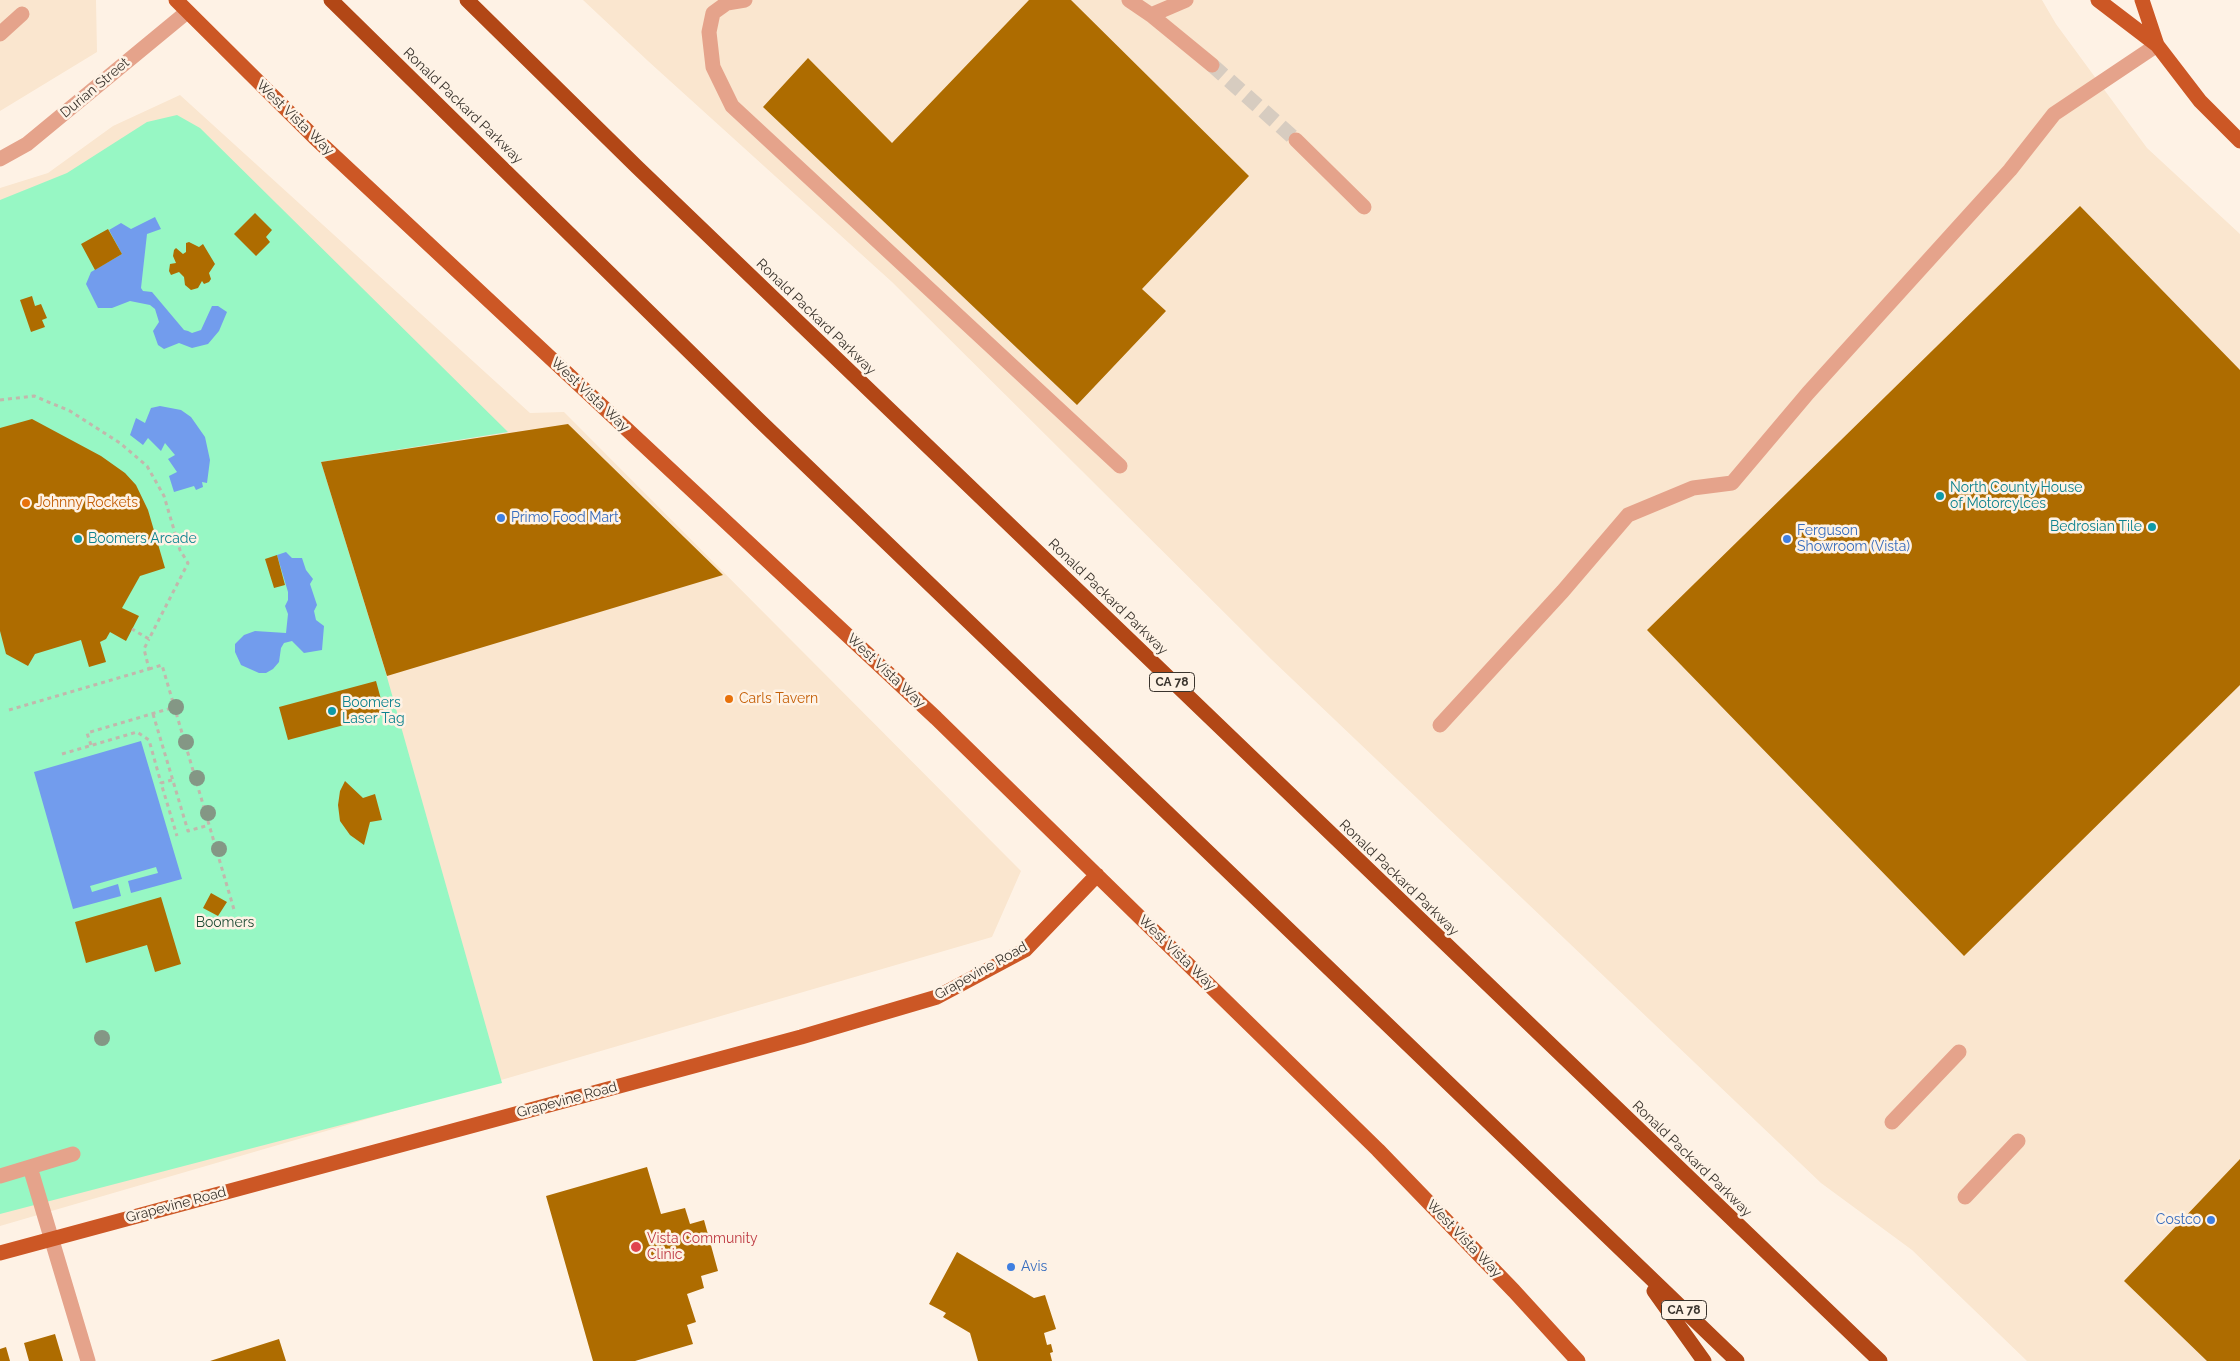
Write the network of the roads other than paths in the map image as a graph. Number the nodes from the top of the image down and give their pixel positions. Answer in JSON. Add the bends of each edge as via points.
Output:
{"nodes":[{"id":1,"x":176,"y":0,"type":"edge"},
{"id":2,"x":331,"y":0,"type":"edge"},
{"id":3,"x":467,"y":0,"type":"edge"},
{"id":4,"x":745,"y":0,"type":"edge"},
{"id":5,"x":1129,"y":0,"type":"edge"},
{"id":6,"x":1186,"y":0,"type":"edge"},
{"id":7,"x":2098,"y":0,"type":"edge"},
{"id":8,"x":2142,"y":0,"type":"edge"},
{"id":9,"x":187,"y":12,"type":"junction"},
{"id":10,"x":22,"y":14,"type":"dead end"},
{"id":11,"x":1152,"y":14,"type":"junction"},
{"id":12,"x":0,"y":34,"type":"edge"},
{"id":13,"x":2157,"y":45,"type":"junction"},
{"id":14,"x":1212,"y":65,"type":"tunnel mouth"},
{"id":15,"x":1296,"y":140,"type":"tunnel mouth"},
{"id":16,"x":2240,"y":140,"type":"edge"},
{"id":17,"x":0,"y":159,"type":"edge"},
{"id":18,"x":1364,"y":207,"type":"dead end"},
{"id":19,"x":1120,"y":466,"type":"dead end"},
{"id":20,"x":1440,"y":725,"type":"dead end"},
{"id":21,"x":1097,"y":875,"type":"junction"},
{"id":22,"x":1959,"y":1052,"type":"dead end"},
{"id":23,"x":1892,"y":1122,"type":"dead end"},
{"id":24,"x":2018,"y":1141,"type":"dead end"},
{"id":25,"x":73,"y":1154,"type":"dead end"},
{"id":26,"x":30,"y":1167,"type":"junction"},
{"id":27,"x":0,"y":1176,"type":"edge"},
{"id":28,"x":1965,"y":1197,"type":"dead end"},
{"id":29,"x":50,"y":1239,"type":"junction"},
{"id":30,"x":0,"y":1253,"type":"edge"},
{"id":31,"x":1631,"y":1259,"type":"junction"},
{"id":32,"x":88,"y":1361,"type":"edge"},
{"id":33,"x":1578,"y":1361,"type":"edge"},
{"id":34,"x":1704,"y":1361,"type":"edge"},
{"id":35,"x":1737,"y":1361,"type":"edge"},
{"id":36,"x":1880,"y":1361,"type":"edge"}],
"edges":[{"from":1,"to":9,"type":"main road","name":"West Vista Way"},
{"from":2,"to":31,"type":"highway","name":"Ronald Packard Parkway","number":"CA 78","via":[[758,420]]},
{"from":3,"to":36,"type":"highway","name":"Ronald Packard Parkway","number":"CA 78"},
{"from":4,"to":19,"type":"street","via":[[727,3],[713,13],[708,32],[713,67],[732,106]]},
{"from":5,"to":11,"type":"street"},
{"from":6,"to":11,"type":"street"},
{"from":7,"to":13,"type":"main road"},
{"from":8,"to":13,"type":"main road"},
{"from":9,"to":17,"type":"street","name":"Durian Street","via":[[27,144]]},
{"from":9,"to":21,"type":"main road","name":"West Vista Way","via":[[314,138],[936,718]]},
{"from":10,"to":12,"type":"street"},
{"from":11,"to":14,"type":"street"},
{"from":13,"to":16,"type":"main road","via":[[2200,101]]},
{"from":13,"to":20,"type":"street","via":[[2054,114],[2010,170],[1808,392],[1732,483],[1693,488],[1628,515],[1563,592]]},
{"from":15,"to":18,"type":"street"},
{"from":21,"to":29,"type":"main road","name":"Grapevine Road","via":[[1025,950],[937,997],[792,1040]]},
{"from":21,"to":33,"type":"main road","name":"West Vista Way","via":[[1378,1150]]},
{"from":22,"to":23,"type":"street"},
{"from":24,"to":28,"type":"street"},
{"from":25,"to":26,"type":"street"},
{"from":26,"to":27,"type":"street"},
{"from":26,"to":29,"type":"street"},
{"from":29,"to":30,"type":"main road","name":"Grapevine Road"},
{"from":29,"to":32,"type":"street"},
{"from":31,"to":34,"type":"highway"},
{"from":31,"to":35,"type":"highway","name":"Ronald Packard Parkway","number":"CA 78"}]}
